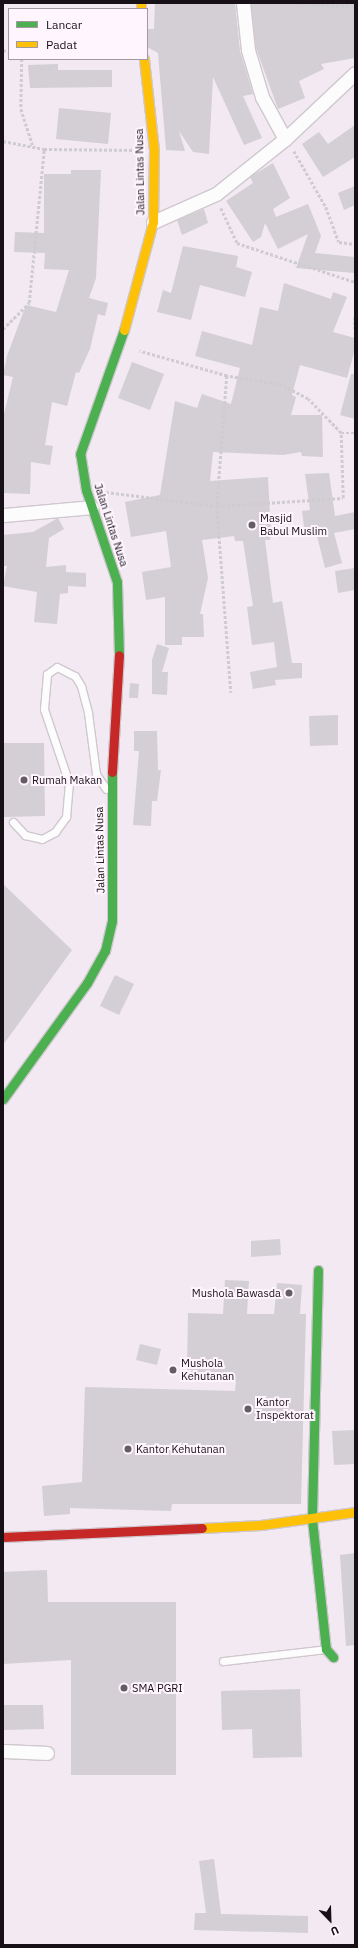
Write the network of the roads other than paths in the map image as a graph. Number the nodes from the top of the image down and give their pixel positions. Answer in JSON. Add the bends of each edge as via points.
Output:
{"nodes":[{"id":1,"x":243,"y":3,"type":"edge"},
{"id":2,"x":144,"y":60,"type":"edge"},
{"id":3,"x":355,"y":73,"type":"edge"},
{"id":4,"x":285,"y":139,"type":"junction"},
{"id":5,"x":153,"y":222,"type":"junction"},
{"id":6,"x":92,"y":507,"type":"junction"},
{"id":7,"x":3,"y":515,"type":"edge"},
{"id":8,"x":111,"y":798,"type":"junction"},
{"id":9,"x":13,"y":822,"type":"dead end"},
{"id":10,"x":3,"y":1099,"type":"edge"},
{"id":11,"x":318,"y":1270,"type":"dead end"},
{"id":12,"x":355,"y":1512,"type":"edge"},
{"id":13,"x":312,"y":1519,"type":"junction"},
{"id":14,"x":3,"y":1537,"type":"edge"},
{"id":15,"x":326,"y":1649,"type":"junction"},
{"id":16,"x":333,"y":1657,"type":"dead end"},
{"id":17,"x":223,"y":1660,"type":"dead end"},
{"id":18,"x":3,"y":1751,"type":"edge"},
{"id":19,"x":47,"y":1753,"type":"dead end"}],
"edges":[{"from":1,"to":4,"type":"street","via":[[248,50],[262,97]]},
{"from":2,"to":5,"type":"main road","name":"Jalan Lintas Nusa","via":[[154,150]]},
{"from":3,"to":4,"type":"street"},
{"from":4,"to":5,"type":"street","via":[[216,194]]},
{"from":5,"to":6,"type":"main road","name":"Jalan Lintas Nusa","via":[[120,346],[83,443],[80,465]]},
{"from":6,"to":7,"type":"street"},
{"from":6,"to":8,"type":"main road","name":"Jalan Lintas Nusa","via":[[108,547],[117,582],[120,640]]},
{"from":8,"to":9,"type":"lane","via":[[96,774],[88,713],[81,686],[75,676],[57,667],[47,674],[44,709],[69,783],[66,817],[55,832],[42,839],[25,835]]},
{"from":8,"to":10,"type":"main road","name":"Jalan Lintas Nusa","via":[[112,921],[105,951],[87,983]]},
{"from":11,"to":13,"type":"main road"},
{"from":12,"to":13,"type":"main road"},
{"from":13,"to":14,"type":"main road","via":[[261,1526]]},
{"from":13,"to":15,"type":"main road"},
{"from":15,"to":16,"type":"main road"},
{"from":15,"to":17,"type":"lane"},
{"from":18,"to":19,"type":"street"}]}
